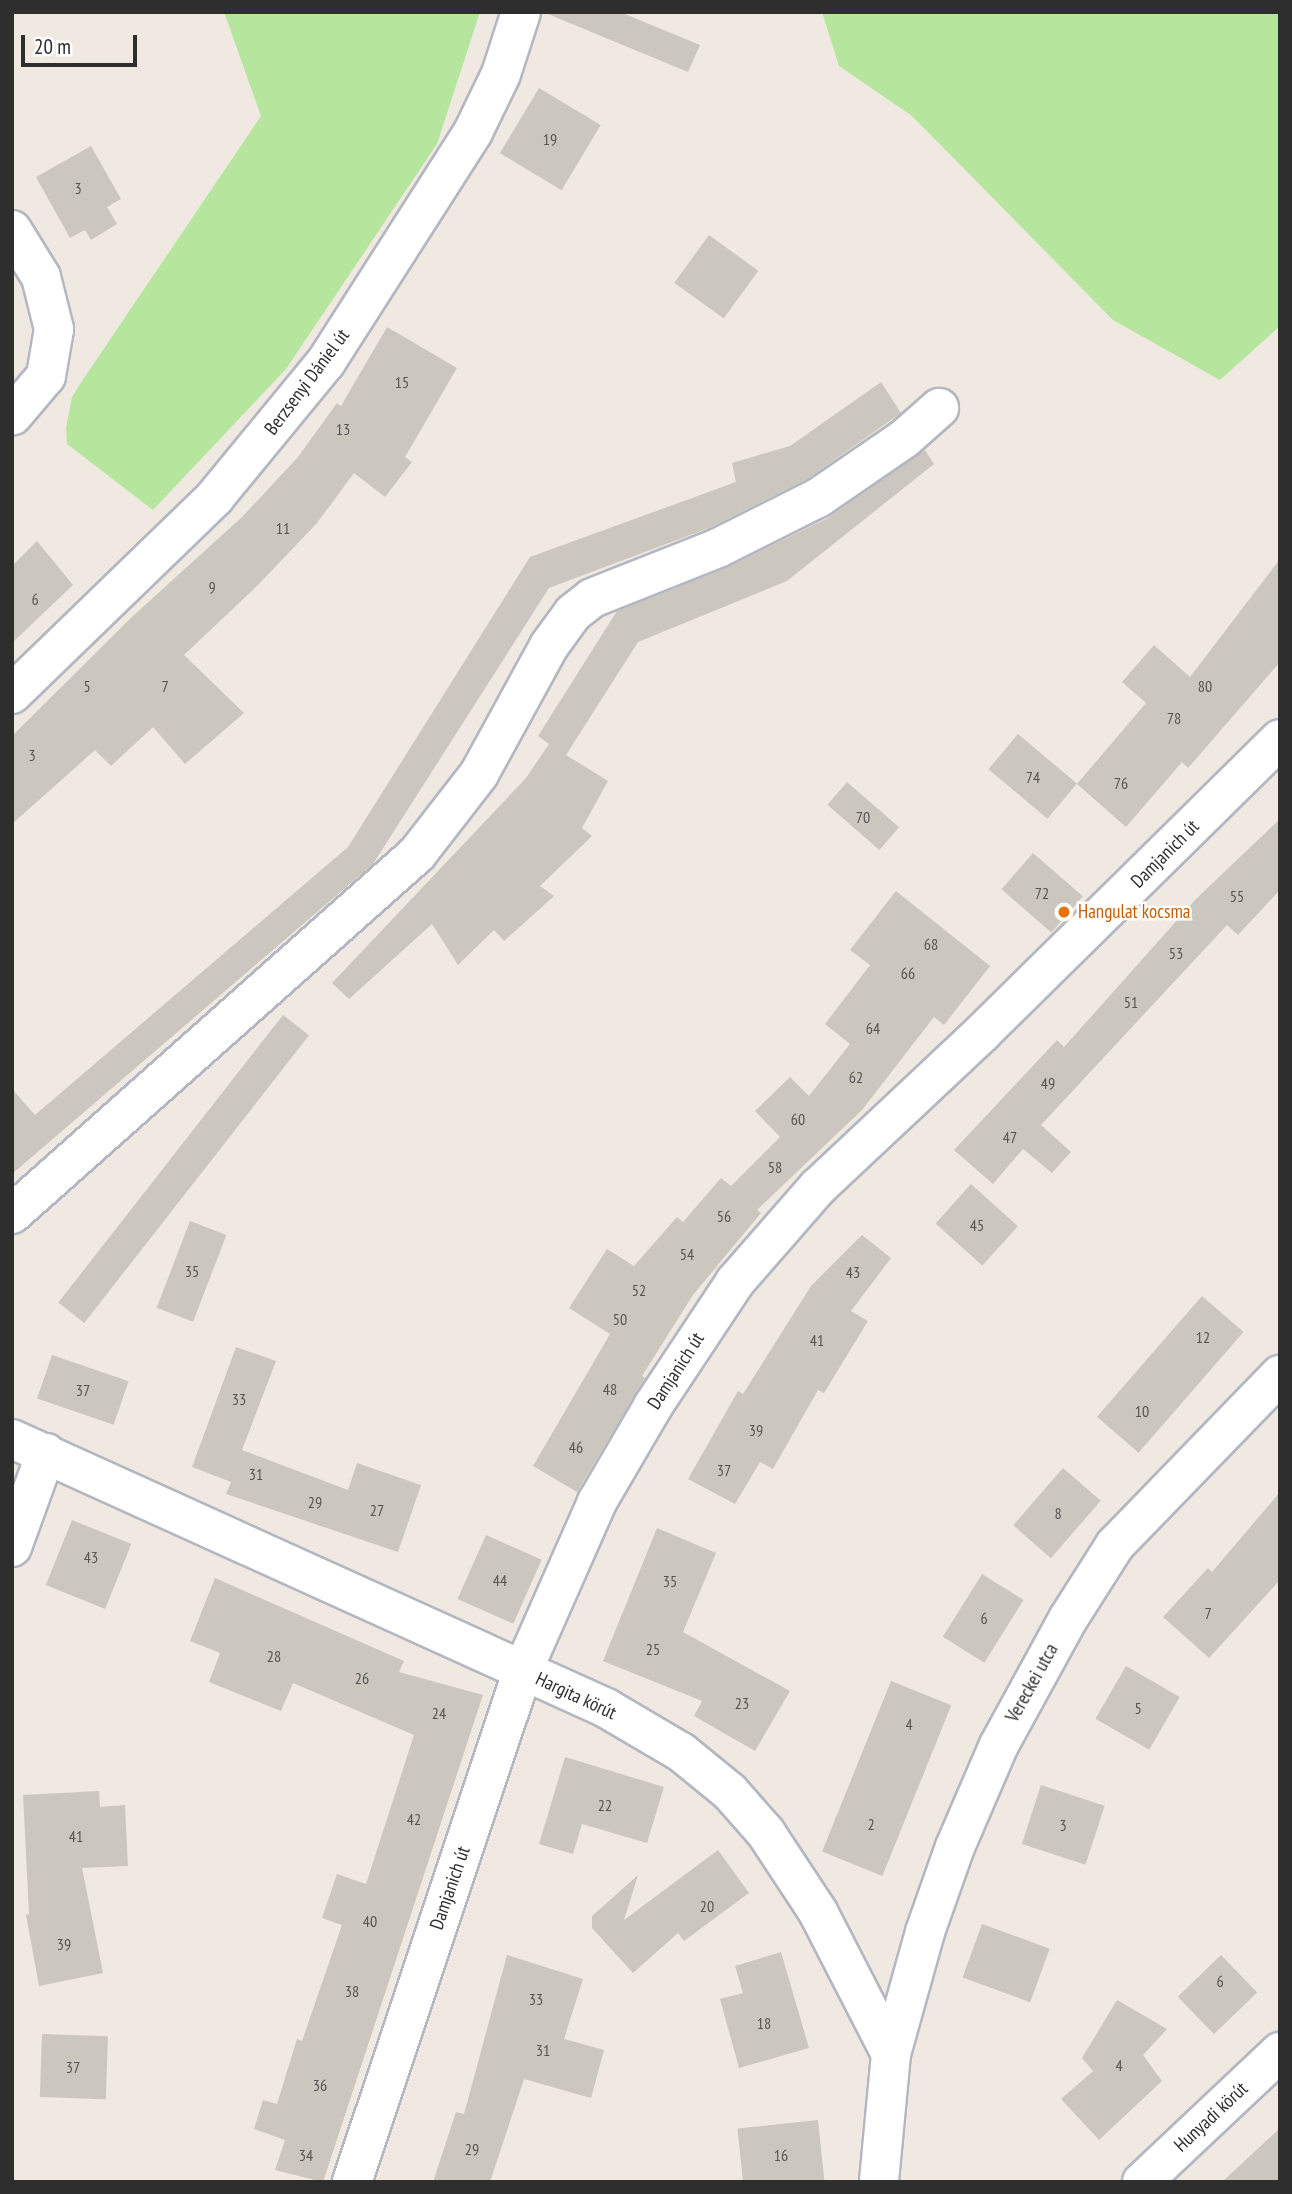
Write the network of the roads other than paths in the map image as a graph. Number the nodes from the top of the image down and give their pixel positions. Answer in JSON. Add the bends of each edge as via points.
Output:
{"nodes":[{"id":1,"x":521,"y":12,"type":"edge"},
{"id":2,"x":12,"y":230,"type":"edge"},
{"id":3,"x":939,"y":408,"type":"dead end"},
{"id":4,"x":12,"y":416,"type":"edge"},
{"id":5,"x":12,"y":694,"type":"edge"},
{"id":6,"x":1280,"y":738,"type":"edge"},
{"id":7,"x":12,"y":1214,"type":"edge"},
{"id":8,"x":1280,"y":1375,"type":"edge"},
{"id":9,"x":29,"y":1446,"type":"edge"},
{"id":10,"x":12,"y":1547,"type":"edge"},
{"id":11,"x":523,"y":1670,"type":"junction"},
{"id":12,"x":1280,"y":2052,"type":"edge"},
{"id":13,"x":891,"y":2054,"type":"junction"},
{"id":14,"x":352,"y":2182,"type":"edge"},
{"id":15,"x":879,"y":2182,"type":"edge"},
{"id":16,"x":1143,"y":2182,"type":"edge"}],
"edges":[{"from":1,"to":5,"type":"street","name":"Berzsenyi Dániel út","via":[[501,74],[473,132],[326,362],[215,497]]},
{"from":2,"to":4,"type":"street","via":[[41,277],[54,329],[46,376]]},
{"from":3,"to":7,"type":"street","via":[[904,439],[818,498],[718,548],[592,598],[573,613],[549,646],[480,774],[417,854]]},
{"from":6,"to":11,"type":"street","name":"Damjanich út","via":[[983,1032],[818,1187],[735,1282],[653,1406],[597,1502]]},
{"from":8,"to":13,"type":"street","name":"Vereckei utca","via":[[1115,1545],[1062,1628],[999,1745],[959,1838],[925,1932]]},
{"from":9,"to":10,"type":"street"},
{"from":9,"to":11,"type":"street","name":"Hargita körút"},
{"from":11,"to":13,"type":"street","name":"Hargita körút","via":[[606,1708],[681,1752],[749,1811],[818,1912]]},
{"from":11,"to":14,"type":"street","name":"Damjanich út"},
{"from":12,"to":16,"type":"street","name":"Hunyadi körút"},
{"from":13,"to":15,"type":"street"}]}
